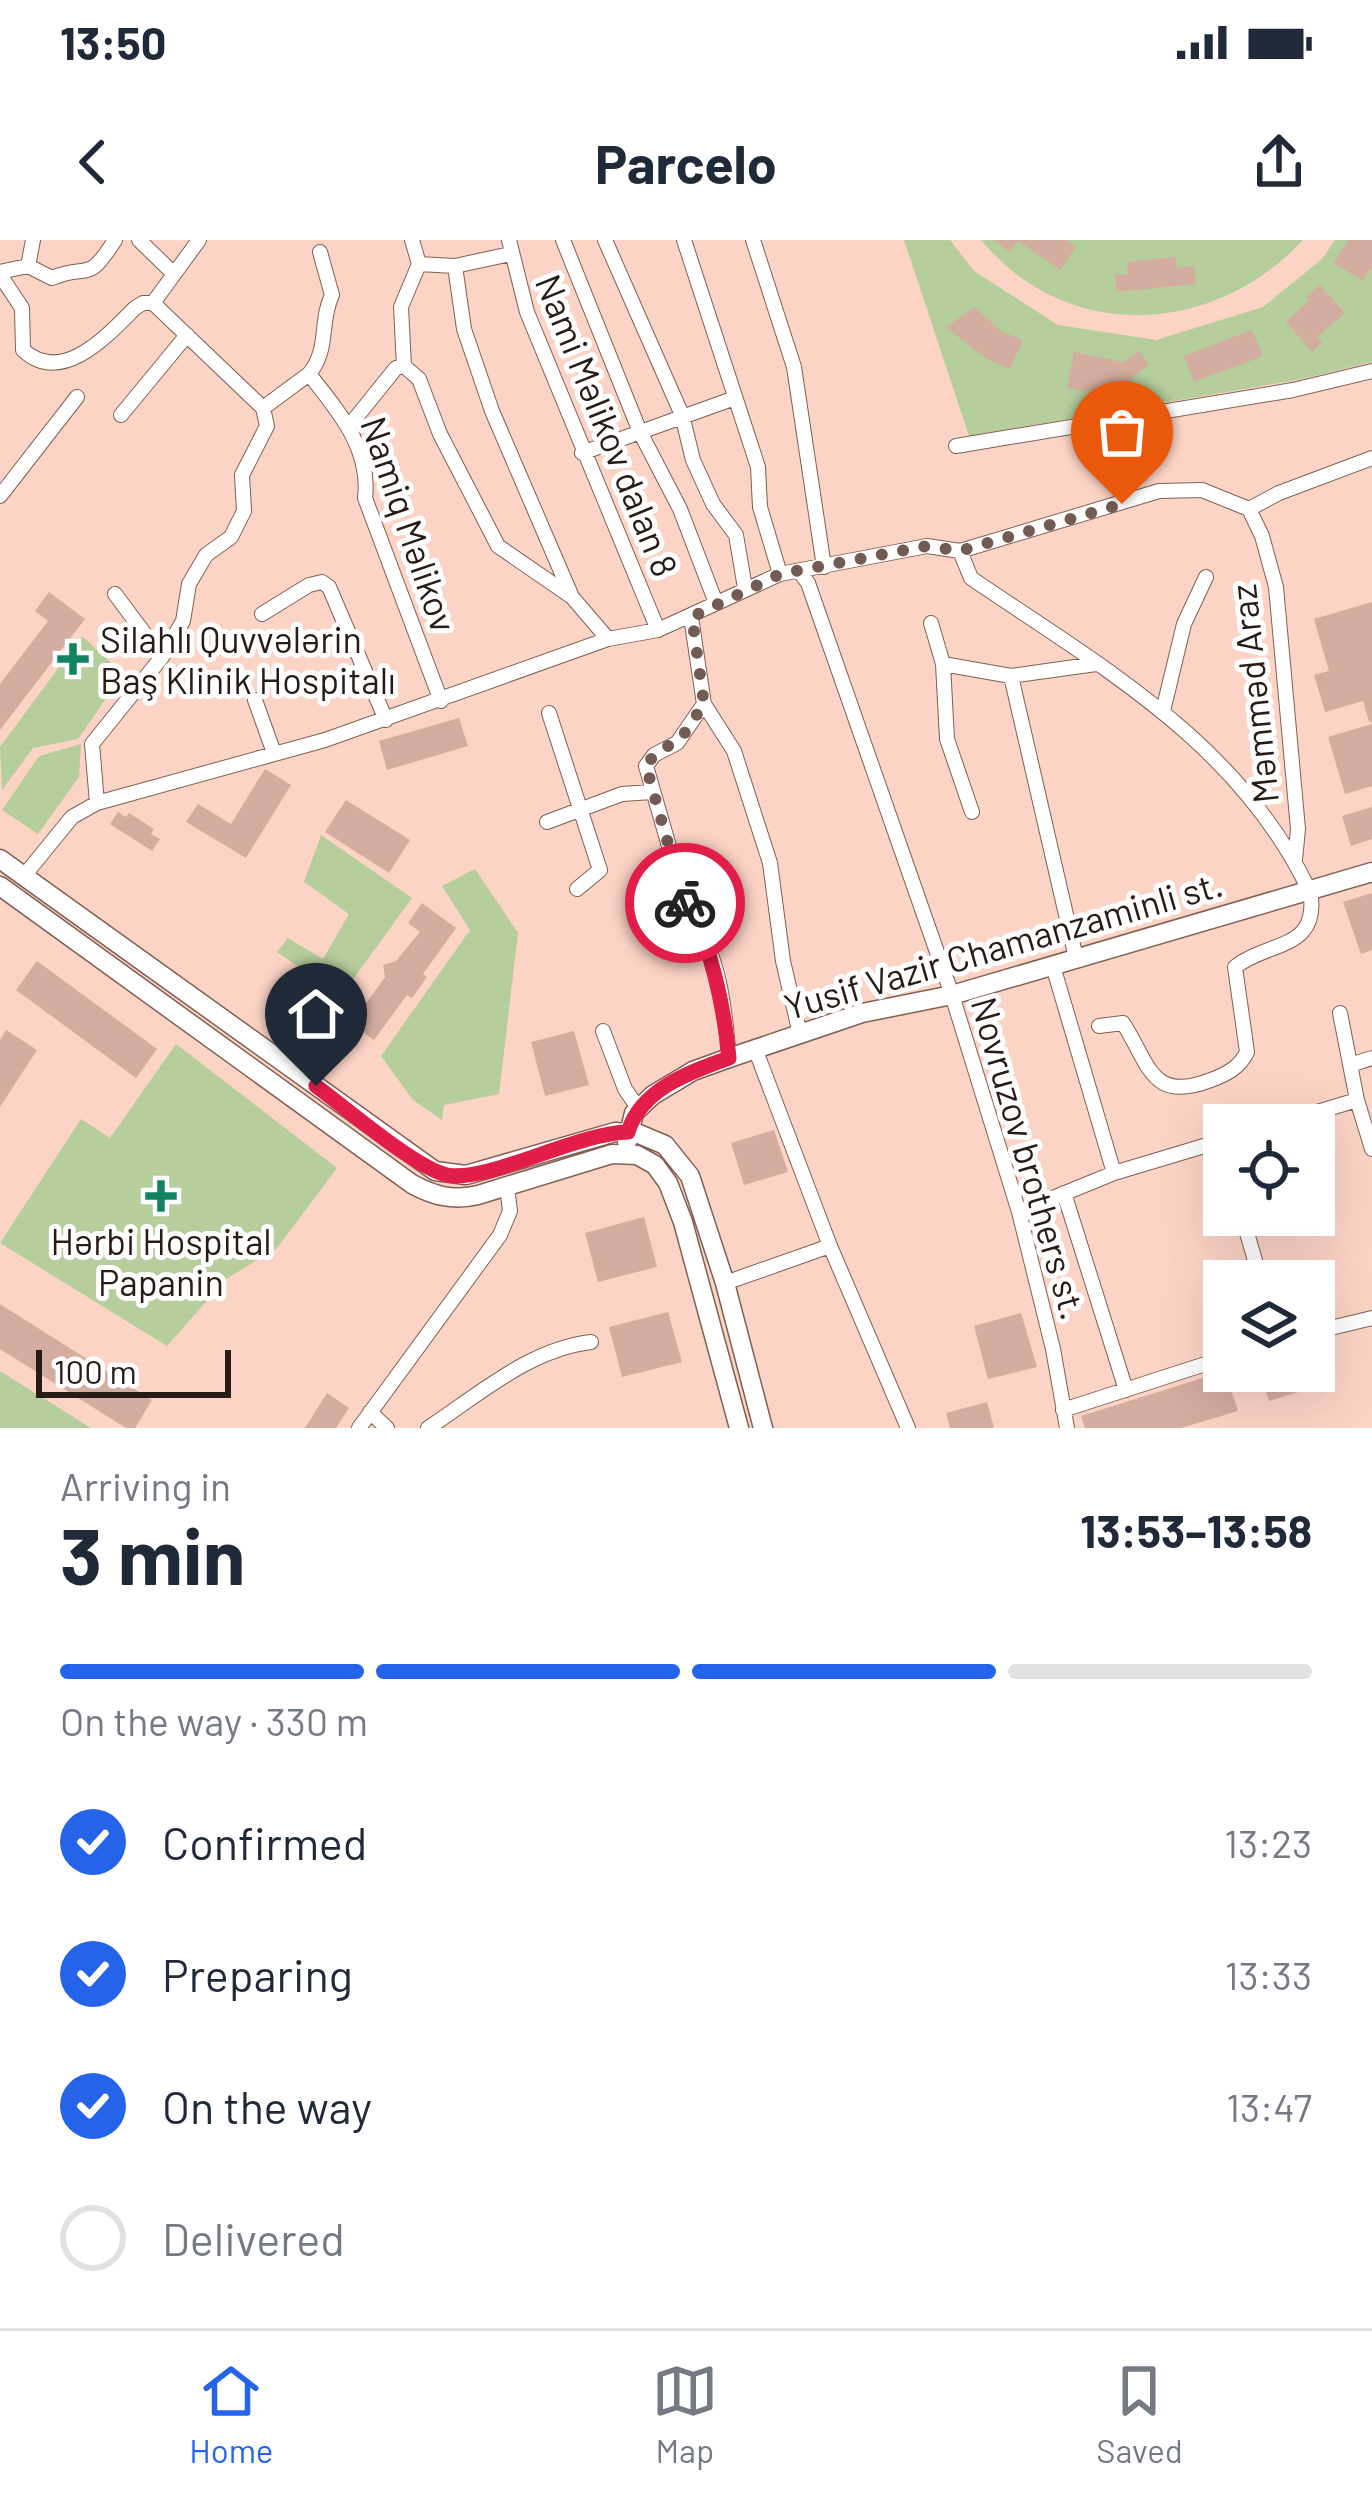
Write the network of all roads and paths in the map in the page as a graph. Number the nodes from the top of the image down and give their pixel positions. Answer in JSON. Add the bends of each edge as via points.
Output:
{"nodes":[{"id":1,"x":33,"y":240,"type":"edge"},
{"id":2,"x":115,"y":240,"type":"edge"},
{"id":3,"x":139,"y":240,"type":"edge"},
{"id":4,"x":199,"y":240,"type":"edge"},
{"id":5,"x":412,"y":240,"type":"edge"},
{"id":6,"x":562,"y":240,"type":"edge"},
{"id":7,"x":605,"y":240,"type":"edge"},
{"id":8,"x":684,"y":240,"type":"edge"},
{"id":9,"x":753,"y":240,"type":"edge"},
{"id":10,"x":510,"y":244,"type":"edge"},
{"id":11,"x":320,"y":252,"type":"dead end"},
{"id":12,"x":419,"y":264,"type":"junction"},
{"id":13,"x":28,"y":266,"type":"junction"},
{"id":14,"x":455,"y":266,"type":"junction"},
{"id":15,"x":0,"y":274,"type":"edge"},
{"id":16,"x":174,"y":274,"type":"junction"},
{"id":17,"x":153,"y":303,"type":"junction"},
{"id":18,"x":187,"y":335,"type":"junction"},
{"id":19,"x":404,"y":366,"type":"junction"},
{"id":20,"x":1372,"y":371,"type":"edge"},
{"id":21,"x":309,"y":374,"type":"junction"},
{"id":22,"x":76,"y":398,"type":"dead end"},
{"id":23,"x":735,"y":398,"type":"junction"},
{"id":24,"x":263,"y":408,"type":"junction"},
{"id":25,"x":121,"y":415,"type":"dead end"},
{"id":26,"x":682,"y":415,"type":"junction"},
{"id":27,"x":350,"y":425,"type":"junction"},
{"id":28,"x":640,"y":432,"type":"junction"},
{"id":29,"x":956,"y":446,"type":"dead end"},
{"id":30,"x":582,"y":453,"type":"junction"},
{"id":31,"x":1372,"y":458,"type":"edge"},
{"id":32,"x":0,"y":496,"type":"edge"},
{"id":33,"x":1249,"y":509,"type":"junction"},
{"id":34,"x":960,"y":551,"type":"junction"},
{"id":35,"x":824,"y":567,"type":"junction"},
{"id":36,"x":799,"y":571,"type":"junction"},
{"id":37,"x":780,"y":574,"type":"junction"},
{"id":38,"x":1206,"y":577,"type":"dead end"},
{"id":39,"x":746,"y":588,"type":"junction"},
{"id":40,"x":115,"y":594,"type":"dead end"},
{"id":41,"x":572,"y":597,"type":"junction"},
{"id":42,"x":716,"y":603,"type":"junction"},
{"id":43,"x":262,"y":614,"type":"dead end"},
{"id":44,"x":692,"y":617,"type":"junction"},
{"id":45,"x":931,"y":623,"type":"dead end"},
{"id":46,"x":658,"y":630,"type":"junction"},
{"id":47,"x":608,"y":639,"type":"junction"},
{"id":48,"x":162,"y":657,"type":"junction"},
{"id":49,"x":943,"y":664,"type":"junction"},
{"id":50,"x":1096,"y":664,"type":"junction"},
{"id":51,"x":1011,"y":676,"type":"junction"},
{"id":52,"x":255,"y":700,"type":"dead end"},
{"id":53,"x":441,"y":701,"type":"junction"},
{"id":54,"x":704,"y":704,"type":"junction"},
{"id":55,"x":1163,"y":711,"type":"junction"},
{"id":56,"x":549,"y":713,"type":"dead end"},
{"id":57,"x":386,"y":720,"type":"junction"},
{"id":58,"x":274,"y":753,"type":"junction"},
{"id":59,"x":652,"y":792,"type":"junction"},
{"id":60,"x":97,"y":803,"type":"junction"},
{"id":61,"x":582,"y":809,"type":"junction"},
{"id":62,"x":972,"y":812,"type":"dead end"},
{"id":63,"x":547,"y":822,"type":"dead end"},
{"id":64,"x":0,"y":859,"type":"edge"},
{"id":65,"x":1294,"y":860,"type":"junction"},
{"id":66,"x":1372,"y":872,"type":"edge"},
{"id":67,"x":24,"y":876,"type":"junction"},
{"id":68,"x":0,"y":886,"type":"edge"},
{"id":69,"x":578,"y":889,"type":"dead end"},
{"id":70,"x":1310,"y":890,"type":"junction"},
{"id":71,"x":1076,"y":958,"type":"junction"},
{"id":72,"x":1053,"y":966,"type":"junction"},
{"id":73,"x":952,"y":995,"type":"junction"},
{"id":74,"x":1340,"y":1013,"type":"dead end"},
{"id":75,"x":1099,"y":1026,"type":"dead end"},
{"id":76,"x":603,"y":1031,"type":"dead end"},
{"id":77,"x":800,"y":1034,"type":"junction"},
{"id":78,"x":756,"y":1051,"type":"junction"},
{"id":79,"x":729,"y":1058,"type":"junction"},
{"id":80,"x":1372,"y":1058,"type":"edge"},
{"id":81,"x":1350,"y":1065,"type":"junction"},
{"id":82,"x":1357,"y":1100,"type":"junction"},
{"id":83,"x":1335,"y":1107,"type":"edge"},
{"id":84,"x":638,"y":1108,"type":"junction"},
{"id":85,"x":375,"y":1128,"type":"junction"},
{"id":86,"x":628,"y":1132,"type":"junction"},
{"id":87,"x":1203,"y":1146,"type":"edge"},
{"id":88,"x":362,"y":1147,"type":"junction"},
{"id":89,"x":1372,"y":1149,"type":"edge"},
{"id":90,"x":627,"y":1153,"type":"junction"},
{"id":91,"x":1114,"y":1173,"type":"junction"},
{"id":92,"x":507,"y":1186,"type":"junction"},
{"id":93,"x":1064,"y":1193,"type":"junction"},
{"id":94,"x":1019,"y":1212,"type":"junction"},
{"id":95,"x":830,"y":1246,"type":"junction"},
{"id":96,"x":724,"y":1283,"type":"junction"},
{"id":97,"x":1372,"y":1318,"type":"edge"},
{"id":98,"x":1335,"y":1327,"type":"edge"},
{"id":99,"x":591,"y":1342,"type":"dead end"},
{"id":100,"x":746,"y":1362,"type":"junction"},
{"id":101,"x":1203,"y":1365,"type":"edge"},
{"id":102,"x":723,"y":1368,"type":"junction"},
{"id":103,"x":1126,"y":1390,"type":"junction"},
{"id":104,"x":1063,"y":1411,"type":"junction"},
{"id":105,"x":370,"y":1412,"type":"junction"},
{"id":106,"x":359,"y":1428,"type":"edge"},
{"id":107,"x":387,"y":1428,"type":"edge"},
{"id":108,"x":428,"y":1428,"type":"edge"},
{"id":109,"x":739,"y":1428,"type":"edge"},
{"id":110,"x":764,"y":1428,"type":"edge"},
{"id":111,"x":908,"y":1428,"type":"edge"},
{"id":112,"x":1067,"y":1428,"type":"edge"}],
"edges":[{"from":1,"to":13,"type":"street"},
{"from":2,"to":13,"type":"street","via":[[83,274],[52,278]]},
{"from":3,"to":16,"type":"street"},
{"from":4,"to":16,"type":"street"},
{"from":5,"to":12,"type":"street"},
{"from":6,"to":28,"type":"street"},
{"from":7,"to":26,"type":"street"},
{"from":8,"to":23,"type":"street"},
{"from":9,"to":35,"type":"street","via":[[794,367]]},
{"from":10,"to":14,"type":"street"},
{"from":10,"to":30,"type":"street","name":"Nami Məlikov dalan 8","via":[[527,312]]},
{"from":11,"to":21,"type":"street","via":[[332,295],[322,356]]},
{"from":12,"to":14,"type":"street"},
{"from":12,"to":19,"type":"street","via":[[401,307]]},
{"from":13,"to":15,"type":"street"},
{"from":14,"to":41,"type":"street","via":[[464,329],[492,411]]},
{"from":15,"to":17,"type":"street","via":[[22,308],[23,350],[41,362],[79,358],[135,308]]},
{"from":16,"to":17,"type":"street"},
{"from":17,"to":18,"type":"street"},
{"from":18,"to":24,"type":"street"},
{"from":18,"to":25,"type":"street"},
{"from":19,"to":27,"type":"street"},
{"from":19,"to":41,"type":"street","via":[[419,379],[498,546]]},
{"from":20,"to":29,"type":"street"},
{"from":21,"to":24,"type":"street"},
{"from":21,"to":27,"type":"street","name":"Namiq Məlikov"},
{"from":22,"to":32,"type":"street"},
{"from":23,"to":26,"type":"street"},
{"from":23,"to":37,"type":"street"},
{"from":24,"to":48,"type":"street","via":[[267,426],[242,476],[244,512],[189,584],[183,621]]},
{"from":26,"to":28,"type":"street"},
{"from":26,"to":39,"type":"street","via":[[693,460],[736,536]]},
{"from":27,"to":53,"type":"street","name":"Namiq Məlikov","via":[[368,475],[365,498]]},
{"from":28,"to":30,"type":"street"},
{"from":28,"to":42,"type":"street"},
{"from":30,"to":46,"type":"street","name":"Nami Məlikov dalan 8"},
{"from":31,"to":33,"type":"street"},
{"from":33,"to":34,"type":"street","via":[[1202,490],[1159,491]]},
{"from":33,"to":65,"type":"street","name":"Məmməd Araz","via":[[1276,587],[1298,829]]},
{"from":34,"to":35,"type":"street","via":[[927,546]]},
{"from":34,"to":50,"type":"street","via":[[971,578]]},
{"from":35,"to":36,"type":"street"},
{"from":36,"to":37,"type":"street"},
{"from":36,"to":73,"type":"street","name":"Novruzov brothers st."},
{"from":37,"to":39,"type":"street"},
{"from":38,"to":55,"type":"street","via":[[1184,624]]},
{"from":39,"to":42,"type":"street"},
{"from":40,"to":48,"type":"street"},
{"from":41,"to":47,"type":"street"},
{"from":42,"to":44,"type":"street"},
{"from":43,"to":57,"type":"street","via":[[309,585],[329,586]]},
{"from":44,"to":46,"type":"street"},
{"from":44,"to":54,"type":"street"},
{"from":45,"to":49,"type":"street"},
{"from":46,"to":47,"type":"street"},
{"from":47,"to":53,"type":"street"},
{"from":48,"to":60,"type":"street","via":[[92,744]]},
{"from":49,"to":51,"type":"street"},
{"from":49,"to":62,"type":"street","via":[[946,739]]},
{"from":50,"to":51,"type":"street"},
{"from":50,"to":55,"type":"street"},
{"from":51,"to":71,"type":"street"},
{"from":52,"to":58,"type":"street"},
{"from":53,"to":57,"type":"street"},
{"from":54,"to":59,"type":"street","via":[[676,743],[649,760]]},
{"from":54,"to":77,"type":"street","via":[[734,751],[770,863]]},
{"from":55,"to":65,"type":"street","via":[[1232,773]]},
{"from":56,"to":61,"type":"street"},
{"from":57,"to":58,"type":"street"},
{"from":58,"to":60,"type":"street"},
{"from":59,"to":61,"type":"street"},
{"from":59,"to":79,"type":"street","via":[[723,1001]]},
{"from":60,"to":67,"type":"street","via":[[72,817]]},
{"from":61,"to":63,"type":"street"},
{"from":61,"to":69,"type":"street","via":[[600,870]]},
{"from":64,"to":67,"type":"main road"},
{"from":65,"to":70,"type":"street"},
{"from":66,"to":70,"type":"main road","name":"Yusif Vazir Chamanzaminli st."},
{"from":67,"to":85,"type":"main road"},
{"from":68,"to":88,"type":"main road"},
{"from":70,"to":71,"type":"main road","name":"Yusif Vazir Chamanzaminli st."},
{"from":70,"to":75,"type":"street","via":[[1306,927],[1235,967],[1247,1052],[1225,1075],[1171,1089],[1123,1023]]},
{"from":71,"to":72,"type":"main road","name":"Yusif Vazir Chamanzaminli st."},
{"from":72,"to":73,"type":"main road","name":"Yusif Vazir Chamanzaminli st."},
{"from":72,"to":91,"type":"street"},
{"from":73,"to":77,"type":"main road","name":"Yusif Vazir Chamanzaminli st."},
{"from":73,"to":94,"type":"street","name":"Novruzov brothers st."},
{"from":74,"to":81,"type":"street"},
{"from":76,"to":84,"type":"street"},
{"from":77,"to":78,"type":"main road","name":"Yusif Vazir Chamanzaminli st."},
{"from":78,"to":79,"type":"main road","name":"Yusif Vazir Chamanzaminli st."},
{"from":78,"to":95,"type":"street"},
{"from":79,"to":84,"type":"main road","name":"Yusif Vazir Chamanzaminli st."},
{"from":80,"to":81,"type":"street"},
{"from":81,"to":82,"type":"street"},
{"from":82,"to":83,"type":"street"},
{"from":82,"to":89,"type":"street"},
{"from":84,"to":86,"type":"main road"},
{"from":85,"to":86,"type":"main road","via":[[448,1175]]},
{"from":85,"to":88,"type":"main road"},
{"from":86,"to":90,"type":"main road"},
{"from":86,"to":96,"type":"main road","via":[[664,1145],[690,1176]]},
{"from":87,"to":91,"type":"street"},
{"from":88,"to":92,"type":"main road","via":[[436,1195],[464,1198]]},
{"from":90,"to":92,"type":"main road"},
{"from":90,"to":102,"type":"main road","via":[[648,1160],[668,1183]]},
{"from":91,"to":93,"type":"street"},
{"from":92,"to":105,"type":"street","via":[[505,1226]]},
{"from":93,"to":94,"type":"street"},
{"from":93,"to":103,"type":"street"},
{"from":94,"to":104,"type":"street","name":"Novruzov brothers st."},
{"from":95,"to":96,"type":"street"},
{"from":95,"to":111,"type":"street"},
{"from":96,"to":100,"type":"main road"},
{"from":97,"to":98,"type":"street"},
{"from":99,"to":108,"type":"street","via":[[535,1358]]},
{"from":100,"to":102,"type":"main road"},
{"from":100,"to":110,"type":"main road"},
{"from":101,"to":103,"type":"street"},
{"from":102,"to":109,"type":"main road"},
{"from":103,"to":104,"type":"street"},
{"from":104,"to":112,"type":"street","name":"Novruzov brothers st."},
{"from":105,"to":106,"type":"street"},
{"from":105,"to":107,"type":"street"}]}
